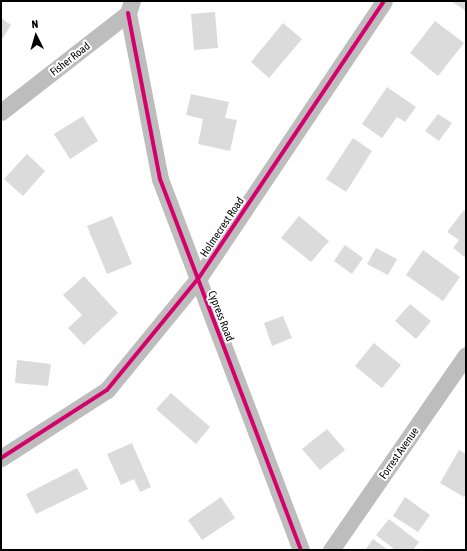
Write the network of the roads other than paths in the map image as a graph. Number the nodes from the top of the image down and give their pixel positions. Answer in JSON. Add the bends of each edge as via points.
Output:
{"nodes":[{"id":1,"x":384,"y":1,"type":"edge"},
{"id":2,"x":130,"y":7,"type":"edge"},
{"id":3,"x":1,"y":112,"type":"edge"},
{"id":4,"x":198,"y":279,"type":"junction"},
{"id":5,"x":466,"y":355,"type":"edge"},
{"id":6,"x":1,"y":458,"type":"edge"},
{"id":7,"x":301,"y":550,"type":"edge"},
{"id":8,"x":331,"y":550,"type":"edge"}],
"edges":[{"from":1,"to":4,"type":"street","name":"Holmecrest Road"},
{"from":2,"to":3,"type":"street","name":"Fisher Road"},
{"from":2,"to":4,"type":"street","name":"Cypress Road","via":[[160,179]]},
{"from":4,"to":6,"type":"street","name":"Holmecrest Road","via":[[107,390]]},
{"from":4,"to":7,"type":"street","name":"Cypress Road"},
{"from":5,"to":8,"type":"street","name":"Forrest Avenue"}]}
